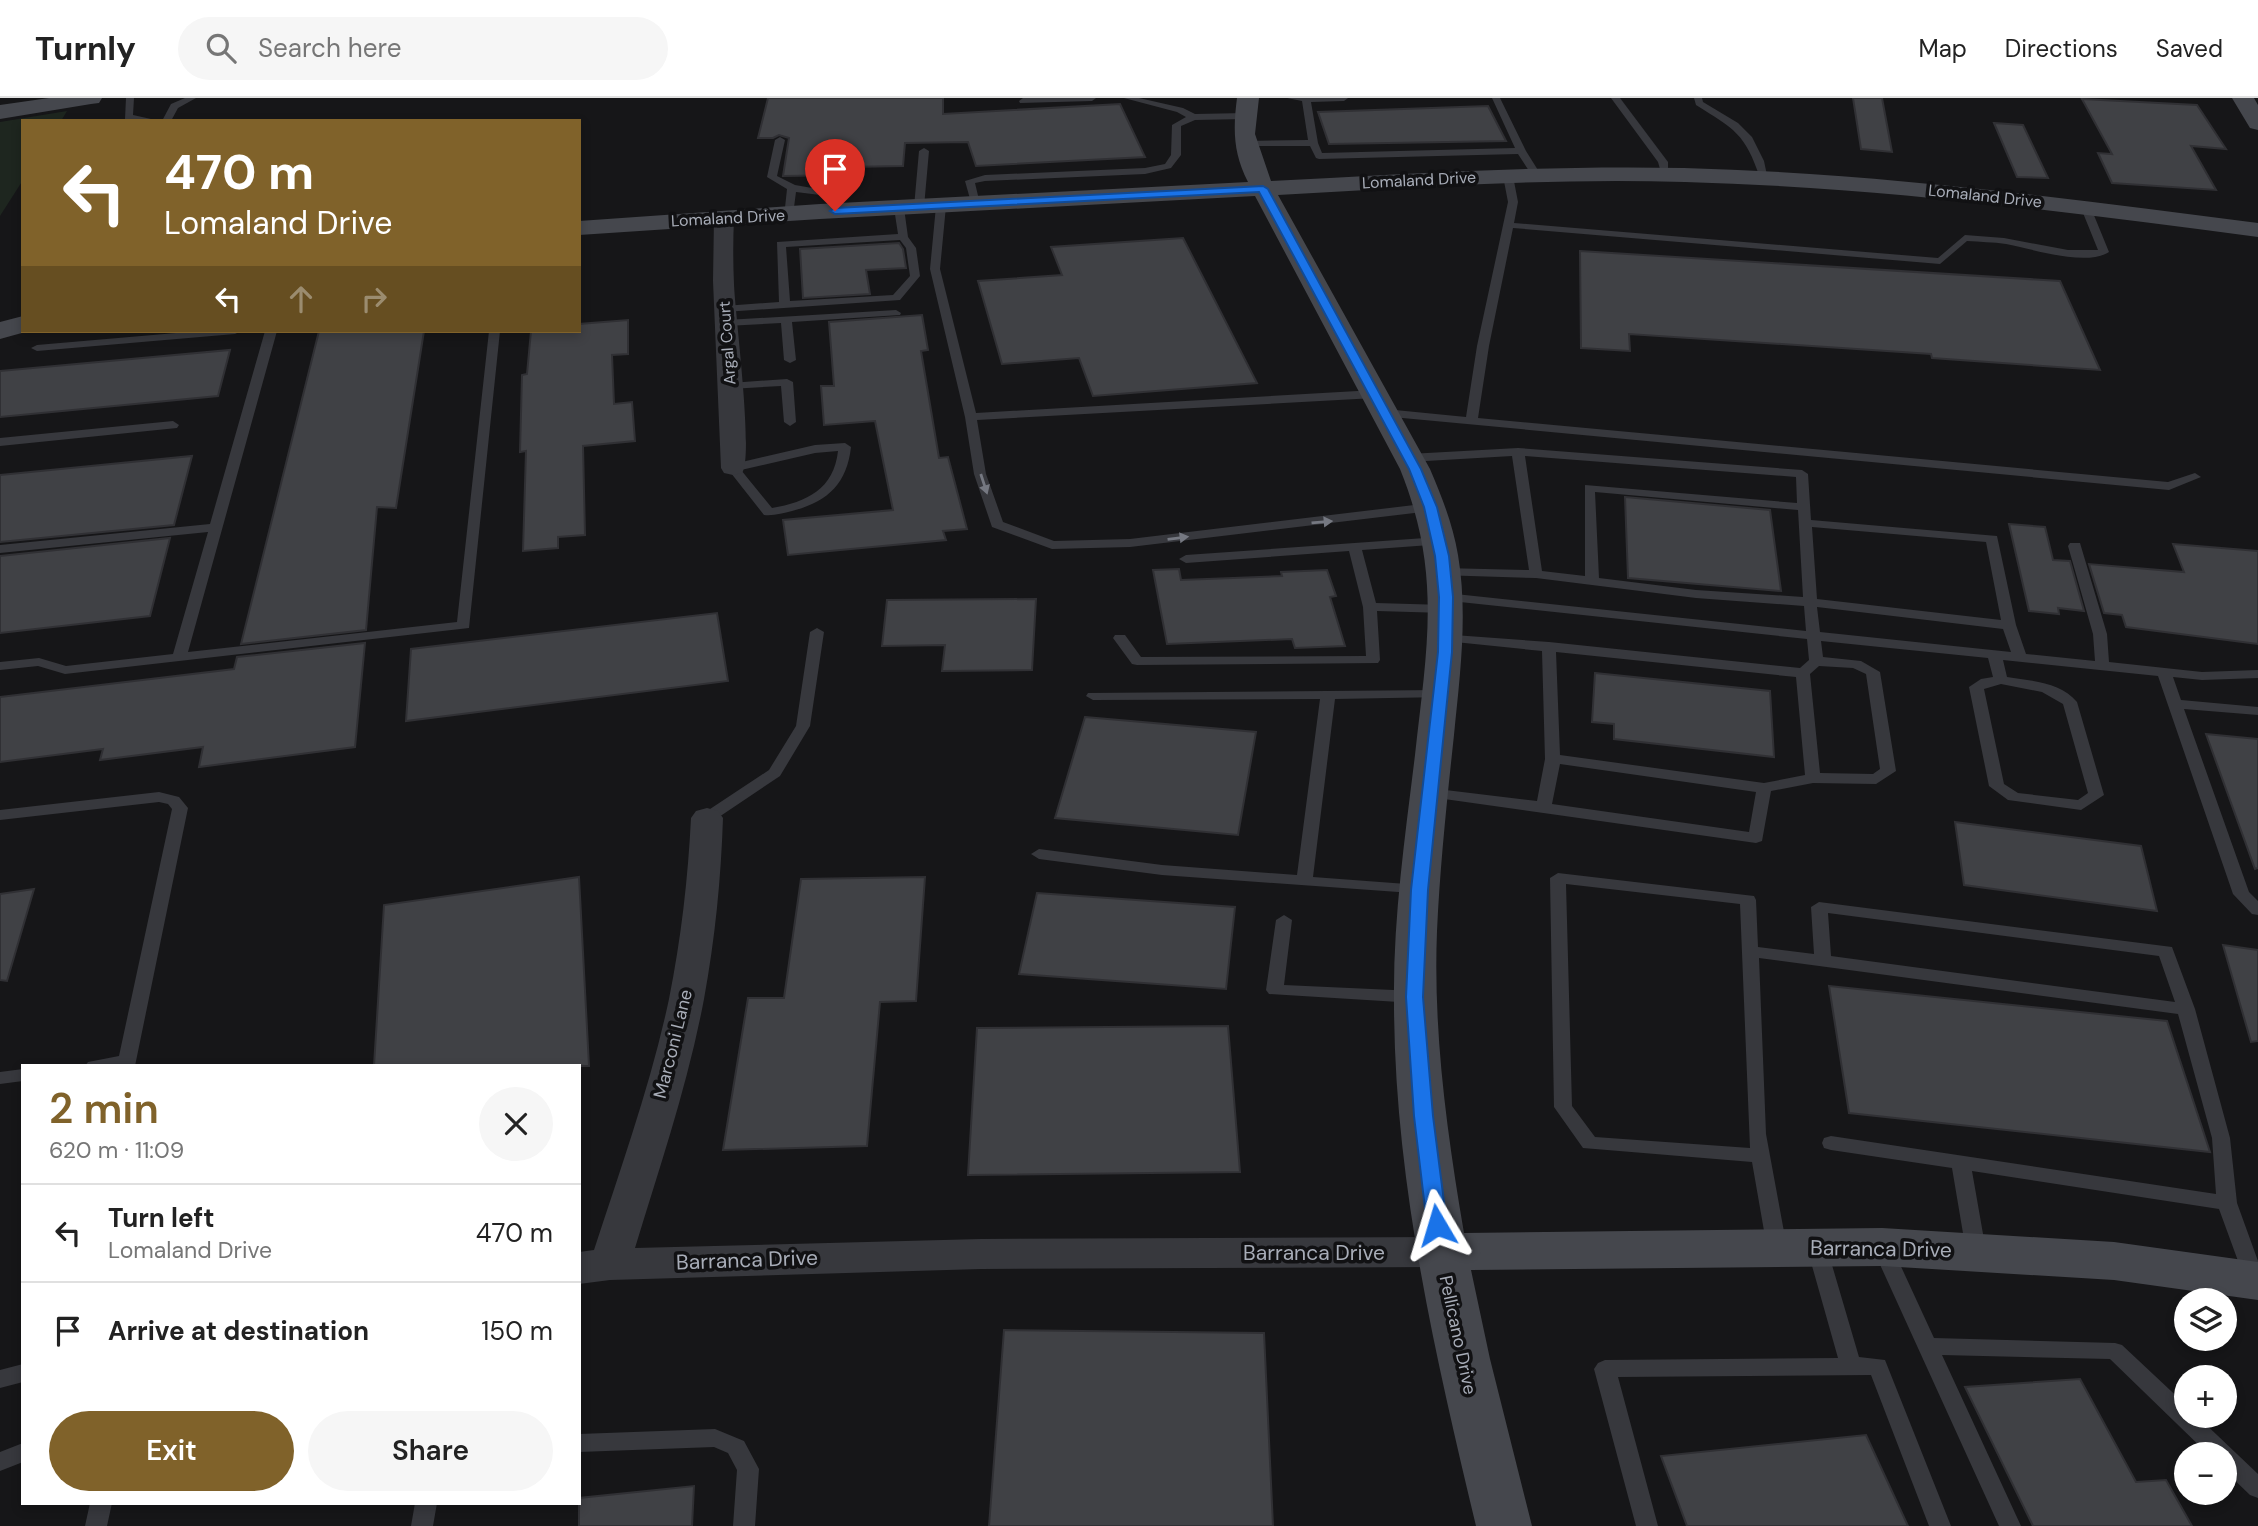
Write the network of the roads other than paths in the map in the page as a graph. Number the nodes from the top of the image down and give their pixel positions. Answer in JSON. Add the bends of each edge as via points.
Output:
{"nodes":[{"id":1,"x":91,"y":98,"type":"edge"},
{"id":2,"x":130,"y":98,"type":"edge"},
{"id":3,"x":192,"y":98,"type":"edge"},
{"id":4,"x":1092,"y":98,"type":"edge"},
{"id":5,"x":1128,"y":98,"type":"edge"},
{"id":6,"x":1292,"y":98,"type":"edge"},
{"id":7,"x":1344,"y":98,"type":"edge"},
{"id":8,"x":1496,"y":98,"type":"edge"},
{"id":9,"x":1615,"y":98,"type":"edge"},
{"id":10,"x":1698,"y":98,"type":"edge"},
{"id":11,"x":2243,"y":98,"type":"edge"},
{"id":12,"x":1306,"y":99,"type":"edge"},
{"id":13,"x":1023,"y":101,"type":"dead end"},
{"id":14,"x":1247,"y":107,"type":"edge"},
{"id":15,"x":0,"y":112,"type":"edge"},
{"id":16,"x":1193,"y":117,"type":"junction"},
{"id":17,"x":142,"y":119,"type":"edge"},
{"id":18,"x":167,"y":119,"type":"edge"},
{"id":19,"x":2258,"y":123,"type":"edge"},
{"id":20,"x":780,"y":140,"type":"dead end"},
{"id":21,"x":1313,"y":143,"type":"junction"},
{"id":22,"x":1246,"y":144,"type":"junction"},
{"id":23,"x":924,"y":151,"type":"dead end"},
{"id":24,"x":1521,"y":151,"type":"junction"},
{"id":25,"x":1445,"y":166,"type":"junction"},
{"id":26,"x":1665,"y":174,"type":"junction"},
{"id":27,"x":1536,"y":175,"type":"junction"},
{"id":28,"x":1508,"y":176,"type":"junction"},
{"id":29,"x":1765,"y":178,"type":"junction"},
{"id":30,"x":792,"y":188,"type":"junction"},
{"id":31,"x":1263,"y":189,"type":"junction"},
{"id":32,"x":975,"y":204,"type":"junction"},
{"id":33,"x":920,"y":207,"type":"junction"},
{"id":34,"x":2086,"y":208,"type":"junction"},
{"id":35,"x":835,"y":211,"type":"junction"},
{"id":36,"x":788,"y":215,"type":"junction"},
{"id":37,"x":724,"y":218,"type":"junction"},
{"id":38,"x":1507,"y":225,"type":"junction"},
{"id":39,"x":581,"y":228,"type":"edge"},
{"id":40,"x":2258,"y":230,"type":"edge"},
{"id":41,"x":902,"y":237,"type":"junction"},
{"id":42,"x":785,"y":305,"type":"junction"},
{"id":43,"x":896,"y":313,"type":"dead end"},
{"id":44,"x":725,"y":316,"type":"junction"},
{"id":45,"x":786,"y":319,"type":"junction"},
{"id":46,"x":21,"y":325,"type":"edge"},
{"id":47,"x":0,"y":331,"type":"edge"},
{"id":48,"x":212,"y":333,"type":"edge"},
{"id":49,"x":270,"y":333,"type":"edge"},
{"id":50,"x":495,"y":333,"type":"edge"},
{"id":51,"x":37,"y":348,"type":"dead end"},
{"id":52,"x":790,"y":360,"type":"dead end"},
{"id":53,"x":730,"y":386,"type":"junction"},
{"id":54,"x":1380,"y":403,"type":"junction"},
{"id":55,"x":971,"y":417,"type":"junction"},
{"id":56,"x":1472,"y":419,"type":"junction"},
{"id":57,"x":790,"y":422,"type":"dead end"},
{"id":58,"x":173,"y":425,"type":"dead end"},
{"id":59,"x":0,"y":442,"type":"edge"},
{"id":60,"x":1518,"y":452,"type":"junction"},
{"id":61,"x":1409,"y":458,"type":"junction"},
{"id":62,"x":733,"y":468,"type":"junction"},
{"id":63,"x":1588,"y":473,"type":"junction"},
{"id":64,"x":2194,"y":477,"type":"dead end"},
{"id":65,"x":1804,"y":507,"type":"junction"},
{"id":66,"x":1805,"y":523,"type":"junction"},
{"id":67,"x":215,"y":527,"type":"junction"},
{"id":68,"x":2075,"y":546,"type":"dead end"},
{"id":69,"x":1355,"y":547,"type":"junction"},
{"id":70,"x":0,"y":550,"type":"edge"},
{"id":71,"x":1186,"y":559,"type":"dead end"},
{"id":72,"x":1536,"y":574,"type":"junction"},
{"id":73,"x":1441,"y":577,"type":"junction"},
{"id":74,"x":1592,"y":580,"type":"junction"},
{"id":75,"x":1810,"y":602,"type":"junction"},
{"id":76,"x":1370,"y":607,"type":"junction"},
{"id":77,"x":2008,"y":625,"type":"junction"},
{"id":78,"x":817,"y":632,"type":"dead end"},
{"id":79,"x":1812,"y":635,"type":"junction"},
{"id":80,"x":1120,"y":638,"type":"dead end"},
{"id":81,"x":1549,"y":646,"type":"junction"},
{"id":82,"x":1995,"y":656,"type":"junction"},
{"id":83,"x":179,"y":657,"type":"junction"},
{"id":84,"x":2020,"y":659,"type":"junction"},
{"id":85,"x":1816,"y":661,"type":"junction"},
{"id":86,"x":0,"y":666,"type":"edge"},
{"id":87,"x":2102,"y":666,"type":"junction"},
{"id":88,"x":2164,"y":672,"type":"junction"},
{"id":89,"x":1803,"y":673,"type":"junction"},
{"id":90,"x":2258,"y":674,"type":"edge"},
{"id":91,"x":2001,"y":680,"type":"junction"},
{"id":92,"x":1440,"y":694,"type":"junction"},
{"id":93,"x":1094,"y":695,"type":"dead end"},
{"id":94,"x":1328,"y":695,"type":"junction"},
{"id":95,"x":2175,"y":704,"type":"junction"},
{"id":96,"x":2258,"y":711,"type":"edge"},
{"id":97,"x":1553,"y":759,"type":"junction"},
{"id":98,"x":1814,"y":778,"type":"junction"},
{"id":99,"x":1764,"y":788,"type":"junction"},
{"id":100,"x":1429,"y":793,"type":"junction"},
{"id":101,"x":1544,"y":807,"type":"junction"},
{"id":102,"x":0,"y":815,"type":"edge"},
{"id":103,"x":707,"y":818,"type":"joint"},
{"id":104,"x":1039,"y":854,"type":"dead end"},
{"id":105,"x":1304,"y":881,"type":"junction"},
{"id":106,"x":1420,"y":890,"type":"junction"},
{"id":107,"x":2258,"y":910,"type":"edge"},
{"id":108,"x":1284,"y":920,"type":"dead end"},
{"id":109,"x":1749,"y":951,"type":"junction"},
{"id":110,"x":1823,"y":961,"type":"junction"},
{"id":111,"x":1415,"y":997,"type":"junction"},
{"id":112,"x":2186,"y":1009,"type":"junction"},
{"id":113,"x":126,"y":1064,"type":"edge"},
{"id":114,"x":21,"y":1075,"type":"edge"},
{"id":115,"x":0,"y":1078,"type":"edge"},
{"id":116,"x":1831,"y":1143,"type":"dead end"},
{"id":117,"x":1761,"y":1156,"type":"junction"},
{"id":118,"x":1961,"y":1162,"type":"junction"},
{"id":119,"x":2227,"y":1203,"type":"junction"},
{"id":120,"x":1882,"y":1247,"type":"junction"},
{"id":121,"x":1797,"y":1248,"type":"junction"},
{"id":122,"x":1976,"y":1251,"type":"junction"},
{"id":123,"x":1441,"y":1252,"type":"junction"},
{"id":124,"x":594,"y":1266,"type":"edge"},
{"id":125,"x":2256,"y":1280,"type":"edge"},
{"id":126,"x":1927,"y":1346,"type":"junction"},
{"id":127,"x":1851,"y":1366,"type":"junction"},
{"id":128,"x":21,"y":1374,"type":"edge"},
{"id":129,"x":0,"y":1380,"type":"edge"},
{"id":130,"x":2210,"y":1442,"type":"edge"},
{"id":131,"x":581,"y":1443,"type":"edge"},
{"id":132,"x":21,"y":1453,"type":"edge"},
{"id":133,"x":0,"y":1462,"type":"edge"},
{"id":134,"x":2237,"y":1468,"type":"edge"},
{"id":135,"x":2258,"y":1488,"type":"edge"},
{"id":136,"x":101,"y":1505,"type":"edge"},
{"id":137,"x":426,"y":1505,"type":"edge"},
{"id":138,"x":96,"y":1526,"type":"edge"},
{"id":139,"x":422,"y":1526,"type":"edge"},
{"id":140,"x":744,"y":1526,"type":"edge"},
{"id":141,"x":1504,"y":1526,"type":"edge"},
{"id":142,"x":1647,"y":1526,"type":"edge"},
{"id":143,"x":1940,"y":1526,"type":"edge"},
{"id":144,"x":2010,"y":1526,"type":"edge"}],
"edges":[{"from":1,"to":15,"type":"street"},
{"from":2,"to":17,"type":"lane","via":[[128,117]]},
{"from":3,"to":18,"type":"lane","via":[[174,106]]},
{"from":4,"to":13,"type":"lane"},
{"from":5,"to":16,"type":"lane"},
{"from":6,"to":12,"type":"lane"},
{"from":7,"to":12,"type":"lane"},
{"from":8,"to":24,"type":"lane"},
{"from":9,"to":26,"type":"lane","via":[[1663,162]]},
{"from":10,"to":29,"type":"lane","via":[[1699,103],[1740,127],[1755,148]]},
{"from":11,"to":19,"type":"street"},
{"from":12,"to":21,"type":"lane"},
{"from":14,"to":16,"type":"lane"},
{"from":14,"to":22,"type":"street","name":"Pellicano Drive"},
{"from":16,"to":32,"type":"lane","via":[[1177,125],[1176,155],[1168,166],[985,178],[970,181]]},
{"from":20,"to":30,"type":"lane","via":[[772,177]]},
{"from":21,"to":22,"type":"lane"},
{"from":21,"to":25,"type":"lane","via":[[1319,156]]},
{"from":22,"to":31,"type":"street","name":"Pellicano Drive"},
{"from":23,"to":33,"type":"lane"},
{"from":24,"to":25,"type":"lane"},
{"from":24,"to":27,"type":"lane"},
{"from":25,"to":28,"type":"street","name":"Lomaland Drive"},
{"from":25,"to":31,"type":"street","name":"Lomaland Drive"},
{"from":26,"to":27,"type":"street","name":"Lomaland Drive"},
{"from":26,"to":29,"type":"street","name":"Lomaland Drive"},
{"from":27,"to":28,"type":"street","name":"Lomaland Drive"},
{"from":28,"to":38,"type":"lane","via":[[1513,202]]},
{"from":29,"to":34,"type":"street","name":"Lomaland Drive"},
{"from":30,"to":35,"type":"lane","via":[[832,194]]},
{"from":30,"to":36,"type":"lane"},
{"from":31,"to":32,"type":"street","name":"Lomaland Drive"},
{"from":31,"to":54,"type":"street","name":"Pellicano Drive"},
{"from":32,"to":33,"type":"street","name":"Lomaland Drive"},
{"from":33,"to":35,"type":"street","name":"Lomaland Drive"},
{"from":33,"to":41,"type":"lane"},
{"from":33,"to":55,"type":"lane"},
{"from":34,"to":38,"type":"lane","via":[[2104,252],[2090,256],[2055,253],[1965,238],[1940,261]]},
{"from":34,"to":40,"type":"street","name":"Lomaland Drive"},
{"from":35,"to":36,"type":"street","name":"Lomaland Drive"},
{"from":36,"to":37,"type":"street","name":"Lomaland Drive"},
{"from":37,"to":39,"type":"street","name":"Lomaland Drive"},
{"from":37,"to":44,"type":"street","name":"Argal Court"},
{"from":38,"to":56,"type":"lane"},
{"from":41,"to":42,"type":"lane","via":[[911,248],[915,276],[896,298]]},
{"from":41,"to":42,"type":"lane","via":[[780,244]]},
{"from":42,"to":44,"type":"lane"},
{"from":43,"to":45,"type":"lane"},
{"from":44,"to":45,"type":"lane"},
{"from":44,"to":53,"type":"street","name":"Argal Court"},
{"from":45,"to":52,"type":"lane"},
{"from":46,"to":47,"type":"street"},
{"from":48,"to":51,"type":"lane"},
{"from":49,"to":67,"type":"lane"},
{"from":50,"to":83,"type":"lane","via":[[464,625]]},
{"from":53,"to":57,"type":"lane","via":[[788,382]]},
{"from":53,"to":62,"type":"street","name":"Argal Court"},
{"from":54,"to":55,"type":"lane"},
{"from":54,"to":56,"type":"lane"},
{"from":54,"to":61,"type":"street","name":"Pellicano Drive"},
{"from":55,"to":73,"type":"lane","one_way":true,"via":[[980,474],[997,524],[1052,545],[1130,544]]},
{"from":56,"to":64,"type":"lane","via":[[2169,486]]},
{"from":58,"to":59,"type":"lane"},
{"from":60,"to":61,"type":"lane"},
{"from":60,"to":63,"type":"lane"},
{"from":60,"to":72,"type":"lane"},
{"from":61,"to":73,"type":"street","name":"Pellicano Drive"},
{"from":62,"to":62,"type":"lane","via":[[769,512],[793,508],[817,499],[834,485],[845,464],[845,447],[815,449]]},
{"from":63,"to":65,"type":"lane"},
{"from":63,"to":65,"type":"lane","via":[[1802,474]]},
{"from":63,"to":74,"type":"lane"},
{"from":65,"to":66,"type":"lane"},
{"from":66,"to":75,"type":"lane"},
{"from":66,"to":77,"type":"lane","via":[[1992,538]]},
{"from":67,"to":70,"type":"lane"},
{"from":67,"to":83,"type":"lane"},
{"from":68,"to":87,"type":"lane","via":[[2100,634]]},
{"from":69,"to":71,"type":"lane"},
{"from":69,"to":73,"type":"lane"},
{"from":69,"to":76,"type":"lane"},
{"from":72,"to":73,"type":"lane"},
{"from":72,"to":74,"type":"lane"},
{"from":73,"to":76,"type":"lane"},
{"from":73,"to":79,"type":"lane"},
{"from":73,"to":81,"type":"lane"},
{"from":73,"to":92,"type":"street","name":"Pellicano Drive"},
{"from":74,"to":75,"type":"lane"},
{"from":75,"to":77,"type":"lane"},
{"from":75,"to":79,"type":"lane"},
{"from":76,"to":80,"type":"lane","via":[[1373,660],[1137,662]]},
{"from":77,"to":84,"type":"lane"},
{"from":78,"to":103,"type":"lane","via":[[803,726],[775,773]]},
{"from":79,"to":82,"type":"lane"},
{"from":79,"to":85,"type":"lane"},
{"from":81,"to":89,"type":"lane"},
{"from":81,"to":97,"type":"lane"},
{"from":82,"to":84,"type":"lane"},
{"from":82,"to":91,"type":"lane"},
{"from":83,"to":86,"type":"lane","via":[[65,670],[38,662]]},
{"from":84,"to":87,"type":"lane"},
{"from":85,"to":89,"type":"lane"},
{"from":85,"to":98,"type":"lane","via":[[1856,664],[1873,672],[1888,771],[1876,779]]},
{"from":87,"to":88,"type":"lane"},
{"from":88,"to":90,"type":"lane"},
{"from":88,"to":95,"type":"lane"},
{"from":89,"to":98,"type":"lane"},
{"from":91,"to":91,"type":"lane","via":[[1976,687],[1997,786],[2014,797],[2081,805],[2090,801],[2096,795],[2070,702],[2052,690]]},
{"from":92,"to":94,"type":"lane"},
{"from":92,"to":100,"type":"street","name":"Pellicano Drive"},
{"from":93,"to":94,"type":"lane"},
{"from":94,"to":105,"type":"lane"},
{"from":95,"to":96,"type":"lane"},
{"from":95,"to":107,"type":"lane","via":[[2241,894]]},
{"from":97,"to":99,"type":"lane"},
{"from":97,"to":101,"type":"lane"},
{"from":98,"to":99,"type":"lane"},
{"from":99,"to":101,"type":"lane","via":[[1756,838]]},
{"from":100,"to":101,"type":"lane"},
{"from":100,"to":106,"type":"street","name":"Pellicano Drive"},
{"from":102,"to":113,"type":"lane","via":[[159,797],[173,800],[180,808]]},
{"from":103,"to":124,"type":"street","name":"Marconi Lane","via":[[704,887],[693,964],[646,1151]]},
{"from":104,"to":105,"type":"lane"},
{"from":105,"to":106,"type":"lane"},
{"from":106,"to":111,"type":"street","name":"Pellicano Drive"},
{"from":108,"to":111,"type":"lane","via":[[1275,990]]},
{"from":109,"to":110,"type":"lane"},
{"from":109,"to":117,"type":"lane","via":[[1756,1134]]},
{"from":109,"to":117,"type":"lane","via":[[1748,900],[1558,878],[1563,1107],[1590,1143]]},
{"from":110,"to":112,"type":"lane"},
{"from":110,"to":112,"type":"lane","via":[[1819,907],[2166,951]]},
{"from":111,"to":123,"type":"street","name":"Pellicano Drive","via":[[1423,1116]]},
{"from":112,"to":119,"type":"lane","via":[[2221,1138]]},
{"from":114,"to":115,"type":"lane"},
{"from":116,"to":118,"type":"lane"},
{"from":117,"to":121,"type":"lane"},
{"from":118,"to":119,"type":"lane"},
{"from":118,"to":122,"type":"lane"},
{"from":119,"to":125,"type":"lane"},
{"from":120,"to":121,"type":"street","name":"Barranca Drive"},
{"from":120,"to":122,"type":"street","name":"Barranca Drive"},
{"from":120,"to":126,"type":"lane"},
{"from":121,"to":123,"type":"street","name":"Barranca Drive"},
{"from":121,"to":127,"type":"lane"},
{"from":122,"to":125,"type":"street","name":"Barranca Drive","via":[[2114,1261]]},
{"from":123,"to":124,"type":"street","name":"Barranca Drive","via":[[981,1254]]},
{"from":123,"to":141,"type":"street","name":"Pellicano Drive"},
{"from":126,"to":130,"type":"lane","via":[[2115,1351]]},
{"from":126,"to":144,"type":"lane"},
{"from":127,"to":142,"type":"lane","via":[[1605,1369]]},
{"from":127,"to":143,"type":"lane","via":[[1878,1366]]},
{"from":128,"to":129,"type":"lane"},
{"from":131,"to":140,"type":"lane","via":[[715,1438],[736,1447],[748,1469]]},
{"from":132,"to":133,"type":"lane"},
{"from":134,"to":135,"type":"lane"},
{"from":136,"to":138,"type":"lane"},
{"from":137,"to":139,"type":"lane"}]}
